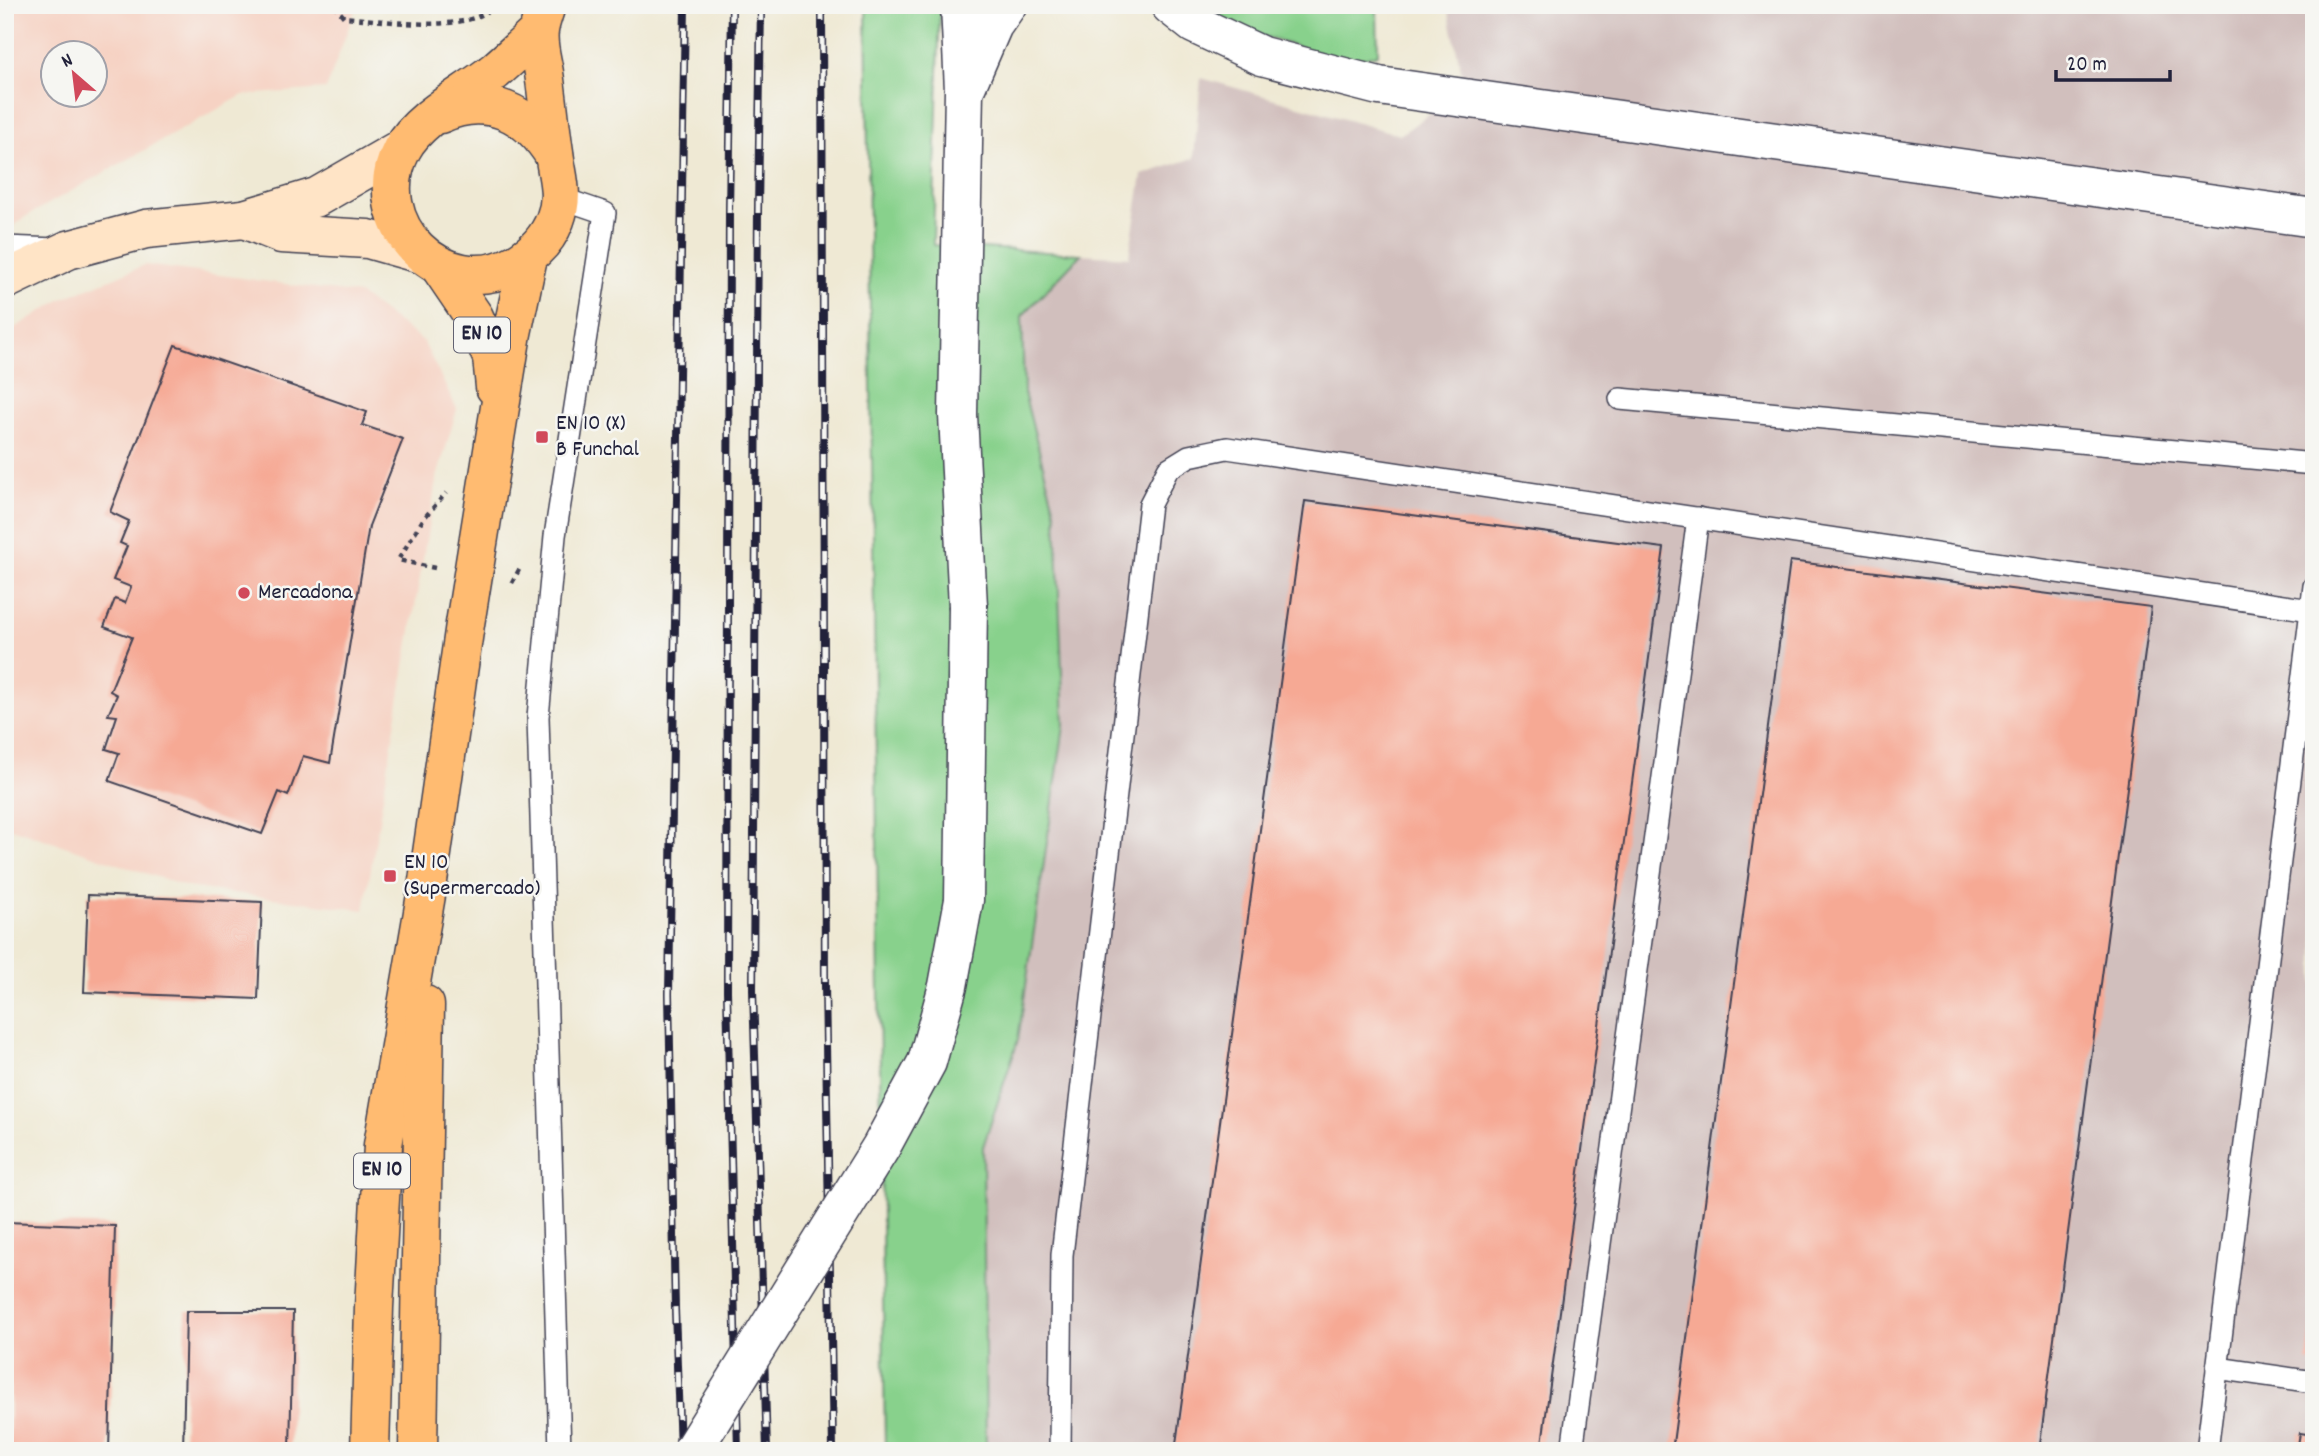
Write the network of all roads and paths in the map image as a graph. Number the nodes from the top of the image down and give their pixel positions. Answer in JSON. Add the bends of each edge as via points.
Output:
{"nodes":[{"id":1,"x":334,"y":5,"type":"edge"},
{"id":2,"x":495,"y":5,"type":"edge"},
{"id":3,"x":960,"y":5,"type":"edge"},
{"id":4,"x":1007,"y":5,"type":"edge"},
{"id":5,"x":1170,"y":5,"type":"edge"},
{"id":6,"x":542,"y":19,"type":"edge"},
{"id":7,"x":964,"y":90,"type":"junction"},
{"id":8,"x":431,"y":118,"type":"junction"},
{"id":9,"x":402,"y":148,"type":"junction"},
{"id":10,"x":554,"y":155,"type":"junction"},
{"id":11,"x":561,"y":198,"type":"junction"},
{"id":12,"x":2314,"y":218,"type":"edge"},
{"id":13,"x":244,"y":219,"type":"junction"},
{"id":14,"x":5,"y":247,"type":"edge"},
{"id":15,"x":68,"y":250,"type":"junction"},
{"id":16,"x":528,"y":257,"type":"junction"},
{"id":17,"x":430,"y":260,"type":"junction"},
{"id":18,"x":5,"y":280,"type":"edge"},
{"id":19,"x":1620,"y":400,"type":"dead end"},
{"id":20,"x":499,"y":413,"type":"junction"},
{"id":21,"x":2314,"y":464,"type":"edge"},
{"id":22,"x":451,"y":488,"type":"dead end"},
{"id":23,"x":1698,"y":518,"type":"junction"},
{"id":24,"x":448,"y":570,"type":"dead end"},
{"id":25,"x":2314,"y":586,"type":"edge"},
{"id":26,"x":2311,"y":610,"type":"junction"},
{"id":27,"x":426,"y":895,"type":"junction"},
{"id":28,"x":2217,"y":1368,"type":"junction"},
{"id":29,"x":2314,"y":1382,"type":"edge"},
{"id":30,"x":370,"y":1451,"type":"edge"},
{"id":31,"x":418,"y":1451,"type":"edge"},
{"id":32,"x":560,"y":1451,"type":"edge"},
{"id":33,"x":692,"y":1451,"type":"edge"},
{"id":34,"x":1060,"y":1451,"type":"edge"},
{"id":35,"x":1572,"y":1451,"type":"edge"},
{"id":36,"x":2207,"y":1451,"type":"edge"}],
"edges":[{"from":1,"to":2,"type":"path","via":[[344,17],[440,26],[488,13]]},
{"from":3,"to":7,"type":"street"},
{"from":4,"to":7,"type":"street"},
{"from":5,"to":12,"type":"street","via":[[1194,23],[1262,56],[1378,86]]},
{"from":6,"to":8,"type":"main road","number":"EN 10","via":[[494,71]]},
{"from":6,"to":10,"type":"main road","number":"EN 10"},
{"from":7,"to":33,"type":"street","bridge":true,"via":[[958,415],[968,606],[964,900],[948,986],[927,1062],[881,1147]]},
{"from":8,"to":9,"type":"main road","number":"EN 10"},
{"from":8,"to":10,"type":"main road","number":"EN 10","via":[[469,106],[508,111],[527,122]]},
{"from":9,"to":13,"type":"main road","via":[[317,197]]},
{"from":9,"to":17,"type":"main road","number":"EN 10","via":[[394,170],[396,216],[406,236]]},
{"from":10,"to":11,"type":"main road","number":"EN 10"},
{"from":11,"to":16,"type":"main road","number":"EN 10","via":[[544,241]]},
{"from":11,"to":32,"type":"lane","via":[[605,213],[555,536],[538,717]]},
{"from":13,"to":15,"type":"main road","via":[[146,229]]},
{"from":13,"to":17,"type":"main road","via":[[281,234],[368,239]]},
{"from":14,"to":15,"type":"lane"},
{"from":15,"to":18,"type":"main road"},
{"from":16,"to":17,"type":"main road","number":"EN 10","via":[[485,274],[462,273]]},
{"from":16,"to":20,"type":"main road","number":"EN 10"},
{"from":17,"to":20,"type":"main road","number":"EN 10","via":[[474,317],[492,358]]},
{"from":19,"to":21,"type":"lane"},
{"from":20,"to":27,"type":"main road","number":"EN 10"},
{"from":22,"to":24,"type":"path","via":[[398,560]]},
{"from":23,"to":26,"type":"lane"},
{"from":23,"to":34,"type":"lane","via":[[1227,448],[1189,456],[1168,469],[1150,504],[1062,1255]]},
{"from":23,"to":35,"type":"lane"},
{"from":25,"to":26,"type":"lane"},
{"from":26,"to":28,"type":"lane"},
{"from":27,"to":30,"type":"main road","number":"EN 10","via":[[383,1146]]},
{"from":27,"to":31,"type":"main road","number":"EN 10"},
{"from":28,"to":29,"type":"lane"},
{"from":28,"to":36,"type":"lane"}]}
